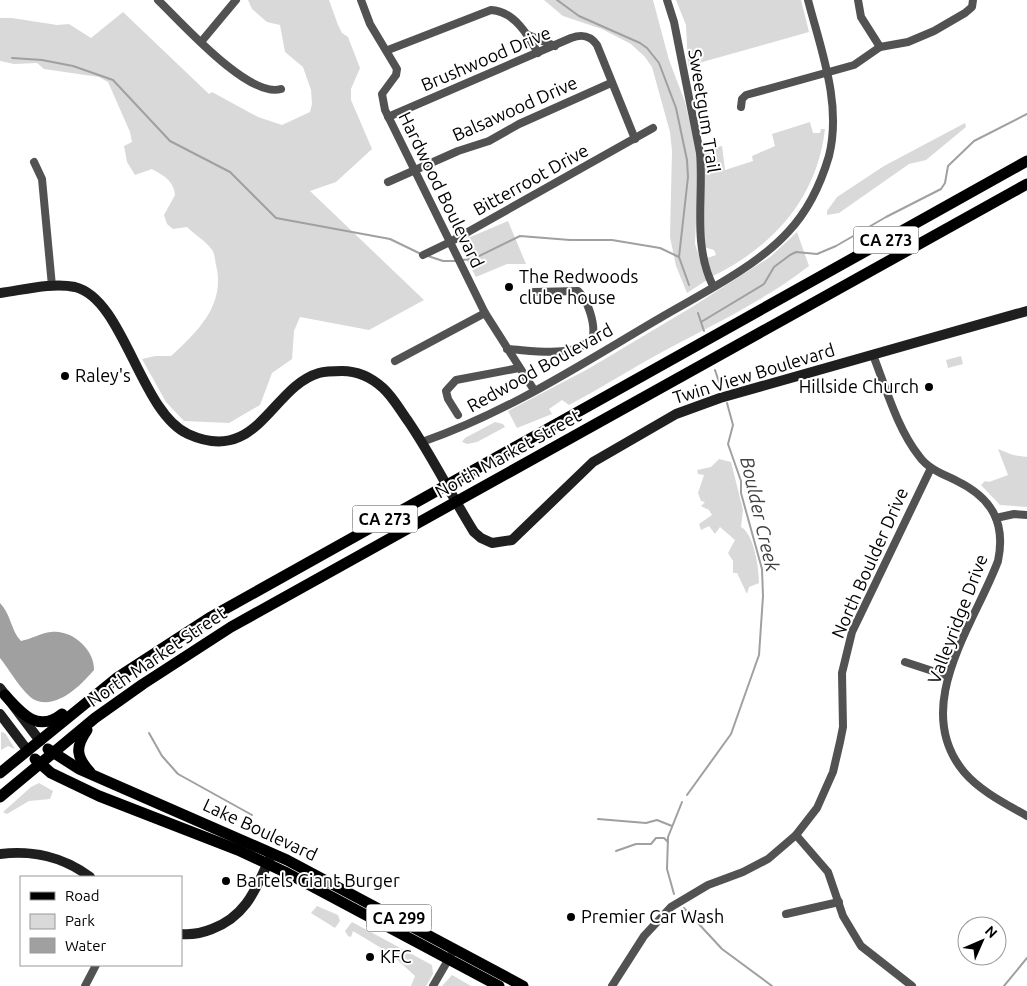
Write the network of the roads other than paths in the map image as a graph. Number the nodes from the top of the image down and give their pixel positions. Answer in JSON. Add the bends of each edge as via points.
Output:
{"nodes":[{"id":1,"x":158,"y":0,"type":"edge"},
{"id":2,"x":236,"y":0,"type":"edge"},
{"id":3,"x":361,"y":0,"type":"edge"},
{"id":4,"x":667,"y":0,"type":"edge"},
{"id":5,"x":808,"y":0,"type":"edge"},
{"id":6,"x":858,"y":0,"type":"edge"},
{"id":7,"x":973,"y":0,"type":"edge"},
{"id":8,"x":526,"y":34,"type":"junction"},
{"id":9,"x":202,"y":42,"type":"junction"},
{"id":10,"x":555,"y":46,"type":"junction"},
{"id":11,"x":880,"y":47,"type":"junction"},
{"id":12,"x":388,"y":50,"type":"junction"},
{"id":13,"x":538,"y":53,"type":"junction"},
{"id":14,"x":826,"y":73,"type":"junction"},
{"id":15,"x":611,"y":83,"type":"junction"},
{"id":16,"x":281,"y":90,"type":"dead end"},
{"id":17,"x":741,"y":106,"type":"dead end"},
{"id":18,"x":388,"y":117,"type":"junction"},
{"id":19,"x":653,"y":128,"type":"dead end"},
{"id":20,"x":635,"y":139,"type":"junction"},
{"id":21,"x":1027,"y":161,"type":"edge"},
{"id":22,"x":35,"y":164,"type":"dead end"},
{"id":23,"x":414,"y":171,"type":"junction"},
{"id":24,"x":388,"y":182,"type":"dead end"},
{"id":25,"x":1027,"y":184,"type":"edge"},
{"id":26,"x":450,"y":242,"type":"junction"},
{"id":27,"x":423,"y":254,"type":"dead end"},
{"id":28,"x":52,"y":286,"type":"junction"},
{"id":29,"x":713,"y":286,"type":"junction"},
{"id":30,"x":534,"y":292,"type":"dead end"},
{"id":31,"x":0,"y":293,"type":"edge"},
{"id":32,"x":1027,"y":311,"type":"edge"},
{"id":33,"x":486,"y":312,"type":"junction"},
{"id":34,"x":507,"y":349,"type":"junction"},
{"id":35,"x":873,"y":355,"type":"junction"},
{"id":36,"x":395,"y":361,"type":"dead end"},
{"id":37,"x":519,"y":368,"type":"junction"},
{"id":38,"x":534,"y":390,"type":"junction"},
{"id":39,"x":458,"y":415,"type":"dead end"},
{"id":40,"x":422,"y":442,"type":"junction"},
{"id":41,"x":931,"y":468,"type":"junction"},
{"id":42,"x":446,"y":485,"type":"junction"},
{"id":43,"x":457,"y":502,"type":"junction"},
{"id":44,"x":1027,"y":515,"type":"edge"},
{"id":45,"x":996,"y":518,"type":"junction"},
{"id":46,"x":905,"y":662,"type":"dead end"},
{"id":47,"x":948,"y":676,"type":"junction"},
{"id":48,"x":118,"y":677,"type":"junction"},
{"id":49,"x":3,"y":692,"type":"edge"},
{"id":50,"x":0,"y":714,"type":"edge"},
{"id":51,"x":95,"y":718,"type":"junction"},
{"id":52,"x":40,"y":741,"type":"junction"},
{"id":53,"x":28,"y":751,"type":"junction"},
{"id":54,"x":52,"y":753,"type":"junction"},
{"id":55,"x":40,"y":763,"type":"junction"},
{"id":56,"x":0,"y":773,"type":"edge"},
{"id":57,"x":94,"y":776,"type":"junction"},
{"id":58,"x":0,"y":797,"type":"edge"},
{"id":59,"x":1027,"y":816,"type":"edge"},
{"id":60,"x":796,"y":835,"type":"junction"},
{"id":61,"x":0,"y":854,"type":"edge"},
{"id":62,"x":270,"y":859,"type":"junction"},
{"id":63,"x":88,"y":876,"type":"edge"},
{"id":64,"x":839,"y":902,"type":"junction"},
{"id":65,"x":786,"y":914,"type":"dead end"},
{"id":66,"x":182,"y":934,"type":"edge"},
{"id":67,"x":452,"y":954,"type":"junction"},
{"id":68,"x":95,"y":966,"type":"edge"},
{"id":69,"x":85,"y":986,"type":"edge"},
{"id":70,"x":433,"y":986,"type":"edge"},
{"id":71,"x":499,"y":986,"type":"edge"},
{"id":72,"x":523,"y":986,"type":"edge"},
{"id":73,"x":612,"y":986,"type":"edge"},
{"id":74,"x":912,"y":986,"type":"edge"}],
"edges":[{"from":1,"to":9,"type":"street"},
{"from":2,"to":9,"type":"street"},
{"from":3,"to":12,"type":"street","name":"Hardwood Boulevard","via":[[370,24]]},
{"from":4,"to":29,"type":"street","name":"Sweetgum Trail","via":[[700,153],[700,243]]},
{"from":5,"to":14,"type":"street","name":"Redwood Boulevard"},
{"from":6,"to":11,"type":"street","via":[[861,18]]},
{"from":7,"to":11,"type":"street","via":[[972,7],[965,13],[934,31],[908,42]]},
{"from":8,"to":10,"type":"street"},
{"from":8,"to":12,"type":"street","via":[[500,12],[484,11]]},
{"from":8,"to":13,"type":"street"},
{"from":9,"to":16,"type":"street","via":[[251,83],[271,91]]},
{"from":10,"to":13,"type":"street","name":"Brushwood Drive"},
{"from":10,"to":15,"type":"street","name":"Brushwood Drive","via":[[580,35],[589,37],[594,41]]},
{"from":11,"to":14,"type":"street","via":[[854,65]]},
{"from":12,"to":18,"type":"street","name":"Hardwood Boulevard","via":[[397,72],[382,94],[382,104]]},
{"from":13,"to":18,"type":"street","name":"Brushwood Drive"},
{"from":14,"to":17,"type":"street","via":[[746,95]]},
{"from":14,"to":29,"type":"street","name":"Redwood Boulevard","via":[[833,106],[832,140],[812,198],[780,241]]},
{"from":15,"to":20,"type":"street"},
{"from":15,"to":23,"type":"street","name":"Balsawood Drive","via":[[489,141]]},
{"from":18,"to":23,"type":"street","name":"Hardwood Boulevard"},
{"from":19,"to":20,"type":"street","name":"Bitterroot Drive"},
{"from":20,"to":26,"type":"street","name":"Bitterroot Drive"},
{"from":21,"to":42,"type":"main road","name":"North Market Street","number":"CA 273"},
{"from":22,"to":28,"type":"street","via":[[42,179]]},
{"from":23,"to":24,"type":"street","name":"Balsawood Drive"},
{"from":23,"to":26,"type":"street","name":"Hardwood Boulevard"},
{"from":25,"to":43,"type":"main road","name":"North Market Street","number":"CA 273"},
{"from":26,"to":27,"type":"street","name":"Bitterroot Drive"},
{"from":26,"to":33,"type":"street","name":"Hardwood Boulevard"},
{"from":28,"to":31,"type":"street","name":"Twin View Boulevard"},
{"from":28,"to":40,"type":"street","name":"Twin View Boulevard","via":[[81,289],[97,299],[165,414],[177,427],[190,434],[210,440],[244,435],[303,381],[318,373],[345,371],[365,376],[384,389]]},
{"from":29,"to":38,"type":"street","name":"Redwood Boulevard"},
{"from":30,"to":34,"type":"street","via":[[578,291],[591,319],[593,336],[586,344],[570,350]]},
{"from":32,"to":35,"type":"street","name":"Twin View Boulevard"},
{"from":33,"to":34,"type":"street","name":"Hardwood Boulevard"},
{"from":33,"to":36,"type":"street"},
{"from":34,"to":37,"type":"street","name":"Hardwood Boulevard"},
{"from":35,"to":41,"type":"street","name":"Valleyridge Drive","via":[[913,448]]},
{"from":35,"to":43,"type":"street","name":"Twin View Boulevard","via":[[720,398],[672,416],[593,462],[509,541],[492,543],[478,536]]},
{"from":37,"to":38,"type":"street","name":"Hardwood Boulevard"},
{"from":37,"to":39,"type":"street","via":[[456,380],[446,391]]},
{"from":38,"to":40,"type":"street","name":"Redwood Boulevard","via":[[478,421]]},
{"from":40,"to":42,"type":"street","name":"Twin View Boulevard"},
{"from":41,"to":45,"type":"street","name":"Valleyridge Drive","via":[[976,491]]},
{"from":41,"to":60,"type":"street","name":"North Boulder Drive","via":[[852,632],[842,673],[843,727],[833,772],[817,808]]},
{"from":42,"to":43,"type":"street","name":"Twin View Boulevard"},
{"from":42,"to":48,"type":"main road","name":"North Market Street","number":"CA 273","via":[[209,618]]},
{"from":43,"to":51,"type":"main road","name":"North Market Street","number":"CA 273","via":[[231,627]]},
{"from":44,"to":45,"type":"street"},
{"from":45,"to":47,"type":"street","name":"Valleyridge Drive","via":[[1001,541],[998,561]]},
{"from":46,"to":47,"type":"street"},
{"from":47,"to":59,"type":"street","name":"Valleyridge Drive","via":[[943,714],[945,733],[956,760],[966,774],[990,794]]},
{"from":48,"to":49,"type":"main road","via":[[48,722],[29,717]]},
{"from":48,"to":52,"type":"main road","name":"North Market Street","number":"CA 273"},
{"from":49,"to":52,"type":"street","name":"Lake Boulevard"},
{"from":50,"to":53,"type":"street","name":"Lake Boulevard"},
{"from":51,"to":54,"type":"main road","name":"North Market Street","number":"CA 273"},
{"from":51,"to":57,"type":"main road","via":[[79,741],[78,752],[79,759]]},
{"from":52,"to":53,"type":"main road","name":"North Market Street","number":"CA 273"},
{"from":52,"to":54,"type":"main road","name":"Lake Boulevard","number":"CA 299"},
{"from":53,"to":55,"type":"main road","name":"Lake Boulevard"},
{"from":53,"to":56,"type":"main road","name":"North Market Street","number":"CA 273"},
{"from":54,"to":55,"type":"main road","name":"North Market Street","number":"CA 273"},
{"from":54,"to":57,"type":"main road","name":"Lake Boulevard","number":"CA 299"},
{"from":55,"to":58,"type":"main road","name":"North Market Street","number":"CA 273"},
{"from":55,"to":62,"type":"main road","name":"Lake Boulevard","number":"CA 299","via":[[51,773],[99,796],[238,850]]},
{"from":57,"to":62,"type":"main road","name":"Lake Boulevard","number":"CA 299"},
{"from":60,"to":64,"type":"street","via":[[828,872]]},
{"from":60,"to":73,"type":"street","name":"North Boulder Drive","via":[[762,863],[708,885],[671,907],[644,936]]},
{"from":61,"to":63,"type":"street","via":[[48,856]]},
{"from":62,"to":66,"type":"street","via":[[252,898],[237,915],[202,932]]},
{"from":62,"to":67,"type":"main road","name":"Lake Boulevard","number":"CA 299"},
{"from":64,"to":65,"type":"street"},
{"from":64,"to":74,"type":"street","via":[[849,930],[861,946]]},
{"from":67,"to":70,"type":"street"},
{"from":67,"to":71,"type":"main road","name":"Lake Boulevard","number":"CA 299"},
{"from":67,"to":72,"type":"main road","name":"Lake Boulevard","number":"CA 299"},
{"from":68,"to":69,"type":"street"}]}
